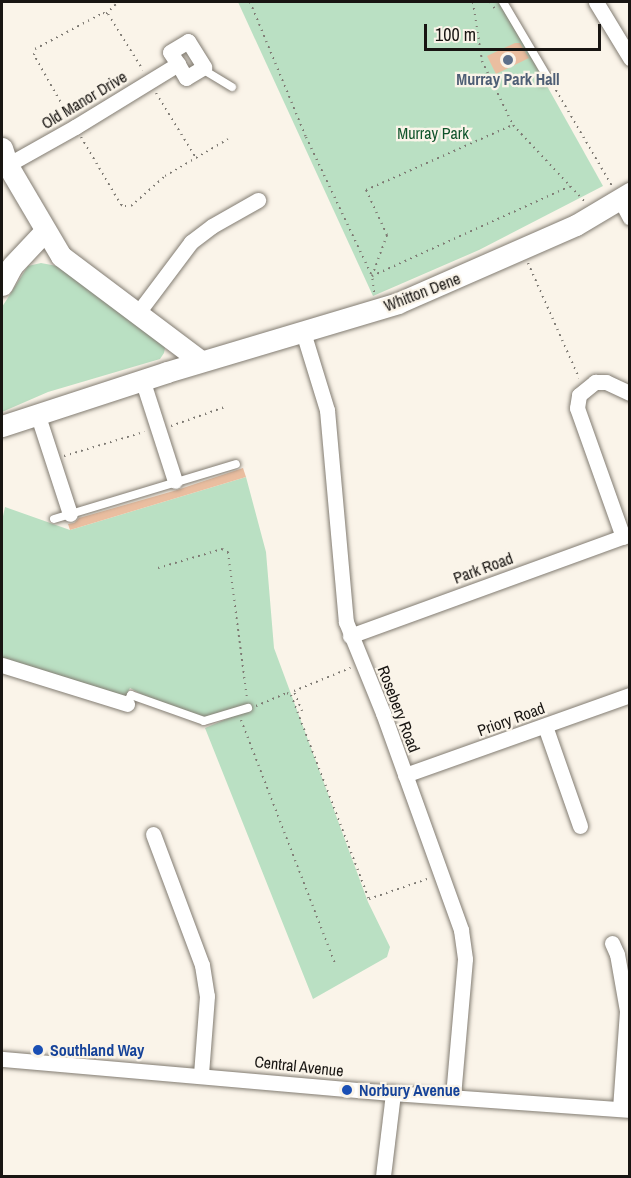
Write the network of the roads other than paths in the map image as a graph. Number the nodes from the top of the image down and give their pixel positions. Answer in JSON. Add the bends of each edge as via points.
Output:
{"nodes":[{"id":1,"x":503,"y":2,"type":"edge"},
{"id":2,"x":596,"y":2,"type":"edge"},
{"id":3,"x":630,"y":58,"type":"edge"},
{"id":4,"x":178,"y":64,"type":"junction"},
{"id":5,"x":202,"y":69,"type":"junction"},
{"id":6,"x":545,"y":79,"type":"road end"},
{"id":7,"x":231,"y":87,"type":"dead end"},
{"id":8,"x":4,"y":161,"type":"edge"},
{"id":9,"x":625,"y":196,"type":"edge"},
{"id":10,"x":258,"y":200,"type":"dead end"},
{"id":11,"x":630,"y":218,"type":"edge"},
{"id":12,"x":45,"y":231,"type":"junction"},
{"id":13,"x":2,"y":285,"type":"edge"},
{"id":14,"x":137,"y":314,"type":"junction"},
{"id":15,"x":303,"y":332,"type":"junction"},
{"id":16,"x":201,"y":361,"type":"junction"},
{"id":17,"x":142,"y":379,"type":"junction"},
{"id":18,"x":630,"y":393,"type":"edge"},
{"id":19,"x":37,"y":413,"type":"junction"},
{"id":20,"x":2,"y":426,"type":"edge"},
{"id":21,"x":236,"y":464,"type":"dead end"},
{"id":22,"x":175,"y":481,"type":"junction"},
{"id":23,"x":70,"y":514,"type":"junction"},
{"id":24,"x":54,"y":519,"type":"dead end"},
{"id":25,"x":626,"y":536,"type":"edge"},
{"id":26,"x":350,"y":636,"type":"junction"},
{"id":27,"x":2,"y":664,"type":"edge"},
{"id":28,"x":630,"y":695,"type":"edge"},
{"id":29,"x":127,"y":704,"type":"joint"},
{"id":30,"x":248,"y":707,"type":"road end"},
{"id":31,"x":545,"y":726,"type":"junction"},
{"id":32,"x":405,"y":775,"type":"junction"},
{"id":33,"x":580,"y":826,"type":"dead end"},
{"id":34,"x":153,"y":834,"type":"dead end"},
{"id":35,"x":612,"y":943,"type":"dead end"},
{"id":36,"x":2,"y":1059,"type":"edge"},
{"id":37,"x":201,"y":1074,"type":"junction"},
{"id":38,"x":393,"y":1093,"type":"junction"},
{"id":39,"x":453,"y":1096,"type":"junction"},
{"id":40,"x":625,"y":1110,"type":"edge"},
{"id":41,"x":383,"y":1176,"type":"edge"}],
"edges":[{"from":1,"to":6,"type":"lane"},
{"from":2,"to":3,"type":"street"},
{"from":4,"to":5,"type":"street","via":[[186,78]]},
{"from":4,"to":5,"type":"street","via":[[170,51],[188,41]]},
{"from":4,"to":8,"type":"street","name":"Old Manor Drive","via":[[75,127]]},
{"from":5,"to":7,"type":"lane"},
{"from":8,"to":12,"type":"street"},
{"from":9,"to":11,"type":"street"},
{"from":9,"to":15,"type":"street","name":"Whitton Dene","via":[[593,216],[468,274],[380,309]]},
{"from":10,"to":14,"type":"street","via":[[191,242]]},
{"from":12,"to":13,"type":"street","via":[[12,266]]},
{"from":12,"to":14,"type":"street","via":[[61,256]]},
{"from":14,"to":16,"type":"street"},
{"from":15,"to":16,"type":"street","name":"Whitton Dene"},
{"from":15,"to":26,"type":"street","name":"Rosebery Road","via":[[327,410]]},
{"from":16,"to":17,"type":"street","name":"Whitton Dene"},
{"from":17,"to":19,"type":"street","name":"Whitton Dene"},
{"from":17,"to":22,"type":"street"},
{"from":18,"to":25,"type":"street","via":[[606,382],[595,382],[579,395],[577,408]]},
{"from":19,"to":20,"type":"street","name":"Whitton Dene"},
{"from":19,"to":23,"type":"street"},
{"from":21,"to":22,"type":"lane"},
{"from":22,"to":23,"type":"lane"},
{"from":23,"to":24,"type":"lane"},
{"from":25,"to":26,"type":"street","name":"Park Road"},
{"from":26,"to":32,"type":"street","name":"Rosebery Road"},
{"from":27,"to":29,"type":"street"},
{"from":28,"to":31,"type":"street","name":"Priory Road"},
{"from":29,"to":30,"type":"lane","via":[[131,695],[204,722]]},
{"from":31,"to":32,"type":"street","name":"Priory Road"},
{"from":31,"to":33,"type":"street"},
{"from":32,"to":39,"type":"street","name":"Rosebery Road","via":[[461,930],[465,959]]},
{"from":34,"to":37,"type":"street","via":[[202,965],[207,996]]},
{"from":35,"to":40,"type":"street","via":[[627,1011]]},
{"from":36,"to":37,"type":"street","name":"Central Avenue"},
{"from":37,"to":38,"type":"street","name":"Central Avenue"},
{"from":38,"to":39,"type":"street","name":"Central Avenue"},
{"from":38,"to":41,"type":"street"},
{"from":39,"to":40,"type":"street","name":"Central Avenue"}]}
